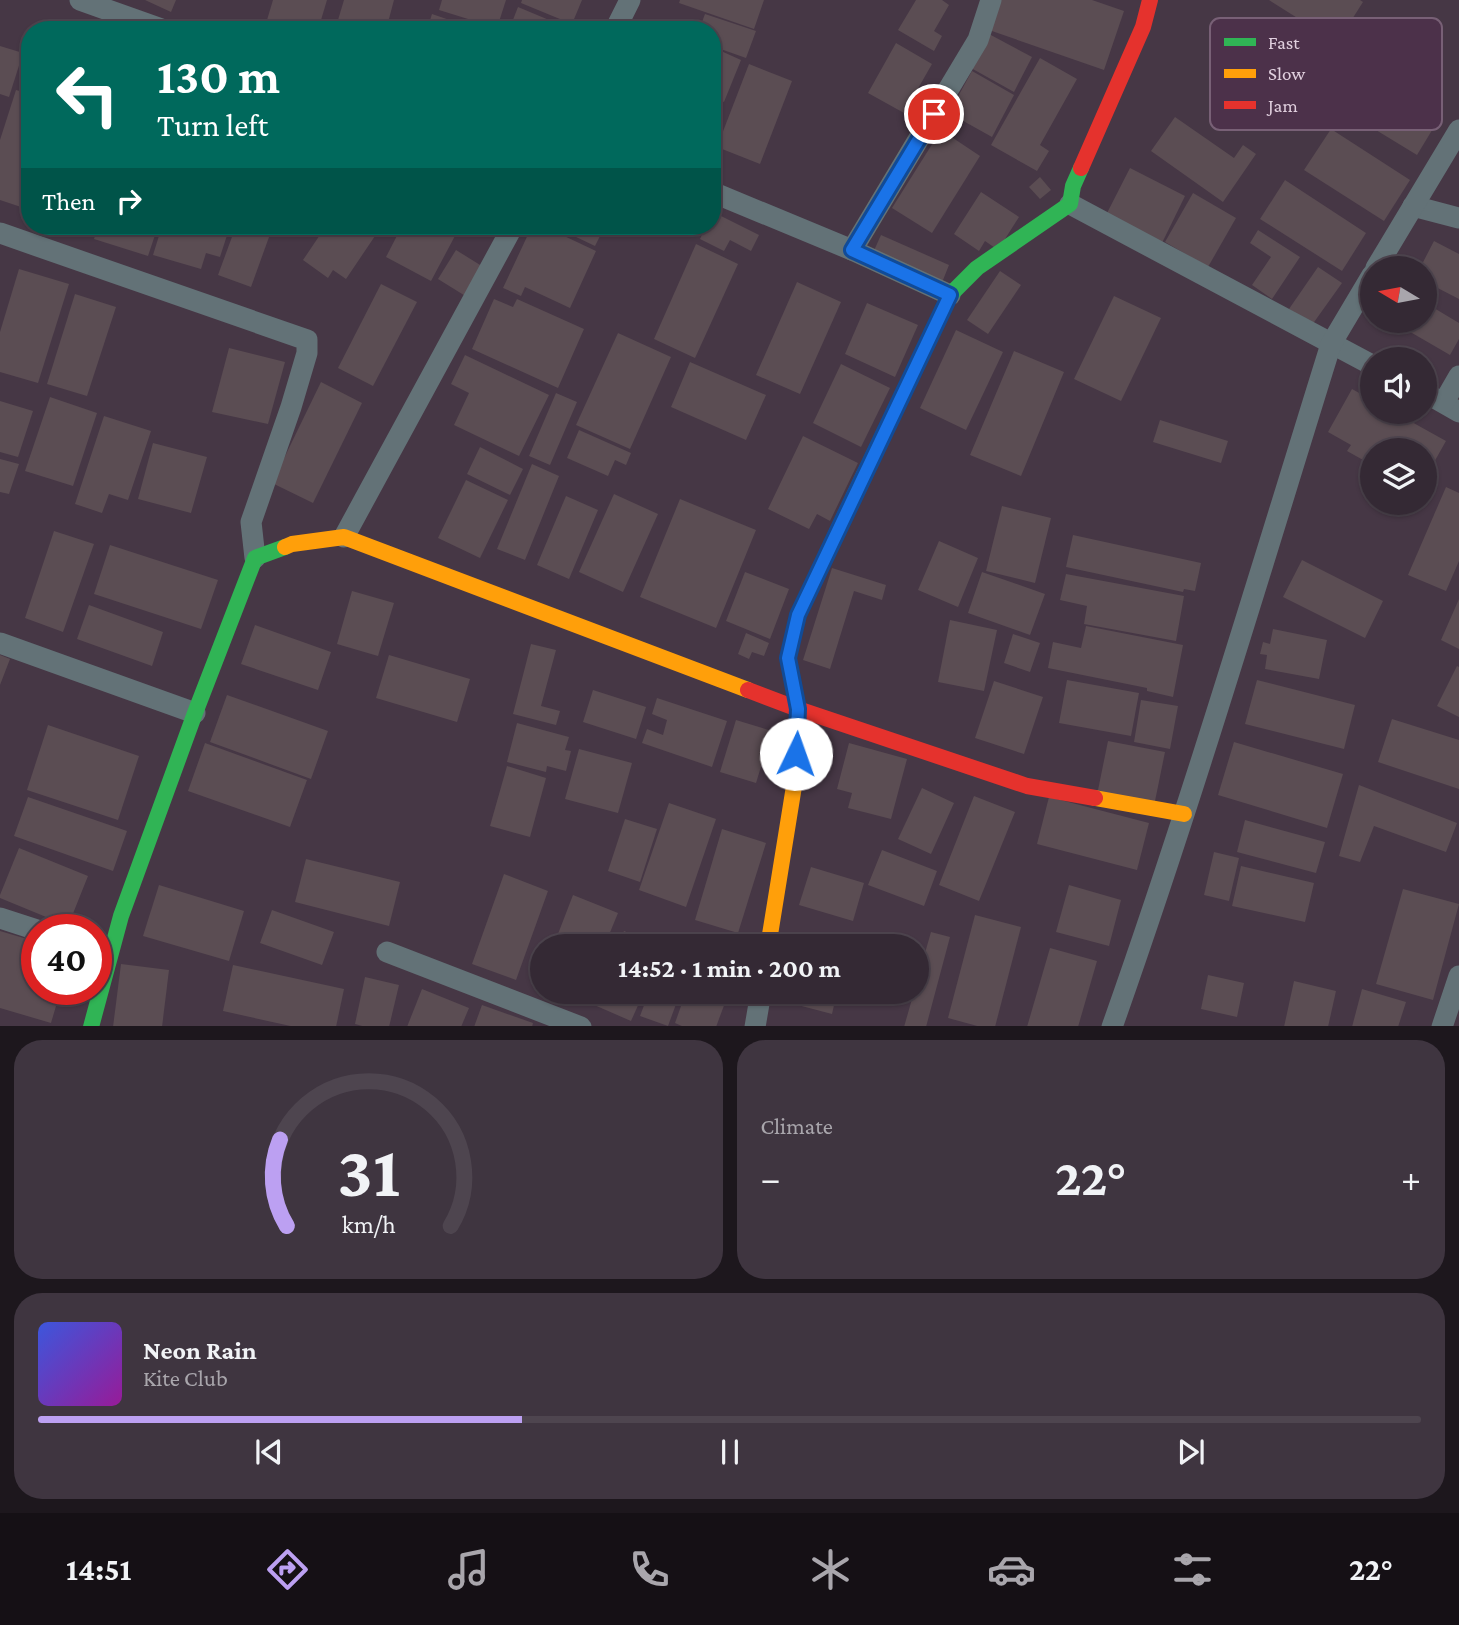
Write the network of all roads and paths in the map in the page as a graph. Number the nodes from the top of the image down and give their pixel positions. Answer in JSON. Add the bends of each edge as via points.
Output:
{"nodes":[{"id":1,"x":80,"y":0,"type":"edge"},
{"id":2,"x":630,"y":0,"type":"edge"},
{"id":3,"x":991,"y":0,"type":"edge"},
{"id":4,"x":1150,"y":0,"type":"edge"},
{"id":5,"x":139,"y":21,"type":"edge"},
{"id":6,"x":620,"y":21,"type":"edge"},
{"id":7,"x":1459,"y":130,"type":"edge"},
{"id":8,"x":721,"y":196,"type":"edge"},
{"id":9,"x":1070,"y":204,"type":"junction"},
{"id":10,"x":1413,"y":206,"type":"junction"},
{"id":11,"x":1459,"y":218,"type":"edge"},
{"id":12,"x":0,"y":233,"type":"edge"},
{"id":13,"x":508,"y":235,"type":"edge"},
{"id":14,"x":852,"y":250,"type":"junction"},
{"id":15,"x":1383,"y":256,"type":"edge"},
{"id":16,"x":950,"y":295,"type":"junction"},
{"id":17,"x":1360,"y":295,"type":"edge"},
{"id":18,"x":1331,"y":344,"type":"junction"},
{"id":19,"x":1360,"y":359,"type":"edge"},
{"id":20,"x":1459,"y":376,"type":"edge"},
{"id":21,"x":1451,"y":407,"type":"edge"},
{"id":22,"x":344,"y":537,"type":"junction"},
{"id":23,"x":255,"y":558,"type":"junction"},
{"id":24,"x":0,"y":643,"type":"edge"},
{"id":25,"x":798,"y":709,"type":"junction"},
{"id":26,"x":195,"y":713,"type":"junction"},
{"id":27,"x":1184,"y":814,"type":"junction"},
{"id":28,"x":0,"y":918,"type":"edge"},
{"id":29,"x":21,"y":925,"type":"edge"},
{"id":30,"x":112,"y":934,"type":"edge"},
{"id":31,"x":770,"y":934,"type":"edge"},
{"id":32,"x":387,"y":952,"type":"dead end"},
{"id":33,"x":1459,"y":976,"type":"edge"},
{"id":34,"x":759,"y":1004,"type":"edge"},
{"id":35,"x":94,"y":1005,"type":"edge"},
{"id":36,"x":91,"y":1026,"type":"edge"},
{"id":37,"x":578,"y":1026,"type":"edge"},
{"id":38,"x":755,"y":1026,"type":"edge"},
{"id":39,"x":1112,"y":1026,"type":"edge"},
{"id":40,"x":1443,"y":1026,"type":"edge"}],
"edges":[{"from":1,"to":5,"type":"street"},
{"from":2,"to":6,"type":"street"},
{"from":3,"to":14,"type":"street","via":[[978,40]]},
{"from":4,"to":9,"type":"street","via":[[1143,27],[1073,186]]},
{"from":7,"to":10,"type":"street"},
{"from":8,"to":14,"type":"street"},
{"from":9,"to":16,"type":"street","via":[[977,268]]},
{"from":9,"to":18,"type":"street"},
{"from":10,"to":11,"type":"street"},
{"from":10,"to":15,"type":"street"},
{"from":12,"to":23,"type":"street","via":[[307,340],[294,397],[251,522]]},
{"from":13,"to":22,"type":"street"},
{"from":14,"to":16,"type":"street"},
{"from":16,"to":25,"type":"street","via":[[798,615],[788,658]]},
{"from":17,"to":18,"type":"street"},
{"from":18,"to":19,"type":"street"},
{"from":18,"to":27,"type":"street"},
{"from":20,"to":21,"type":"street"},
{"from":22,"to":23,"type":"street","via":[[292,544]]},
{"from":22,"to":25,"type":"street"},
{"from":23,"to":26,"type":"street"},
{"from":24,"to":26,"type":"street"},
{"from":25,"to":27,"type":"street","via":[[1027,786]]},
{"from":25,"to":31,"type":"street","via":[[795,780]]},
{"from":26,"to":30,"type":"street"},
{"from":27,"to":39,"type":"street"},
{"from":28,"to":29,"type":"street"},
{"from":32,"to":37,"type":"street"},
{"from":33,"to":40,"type":"street"},
{"from":34,"to":38,"type":"street"},
{"from":35,"to":36,"type":"street"}]}
